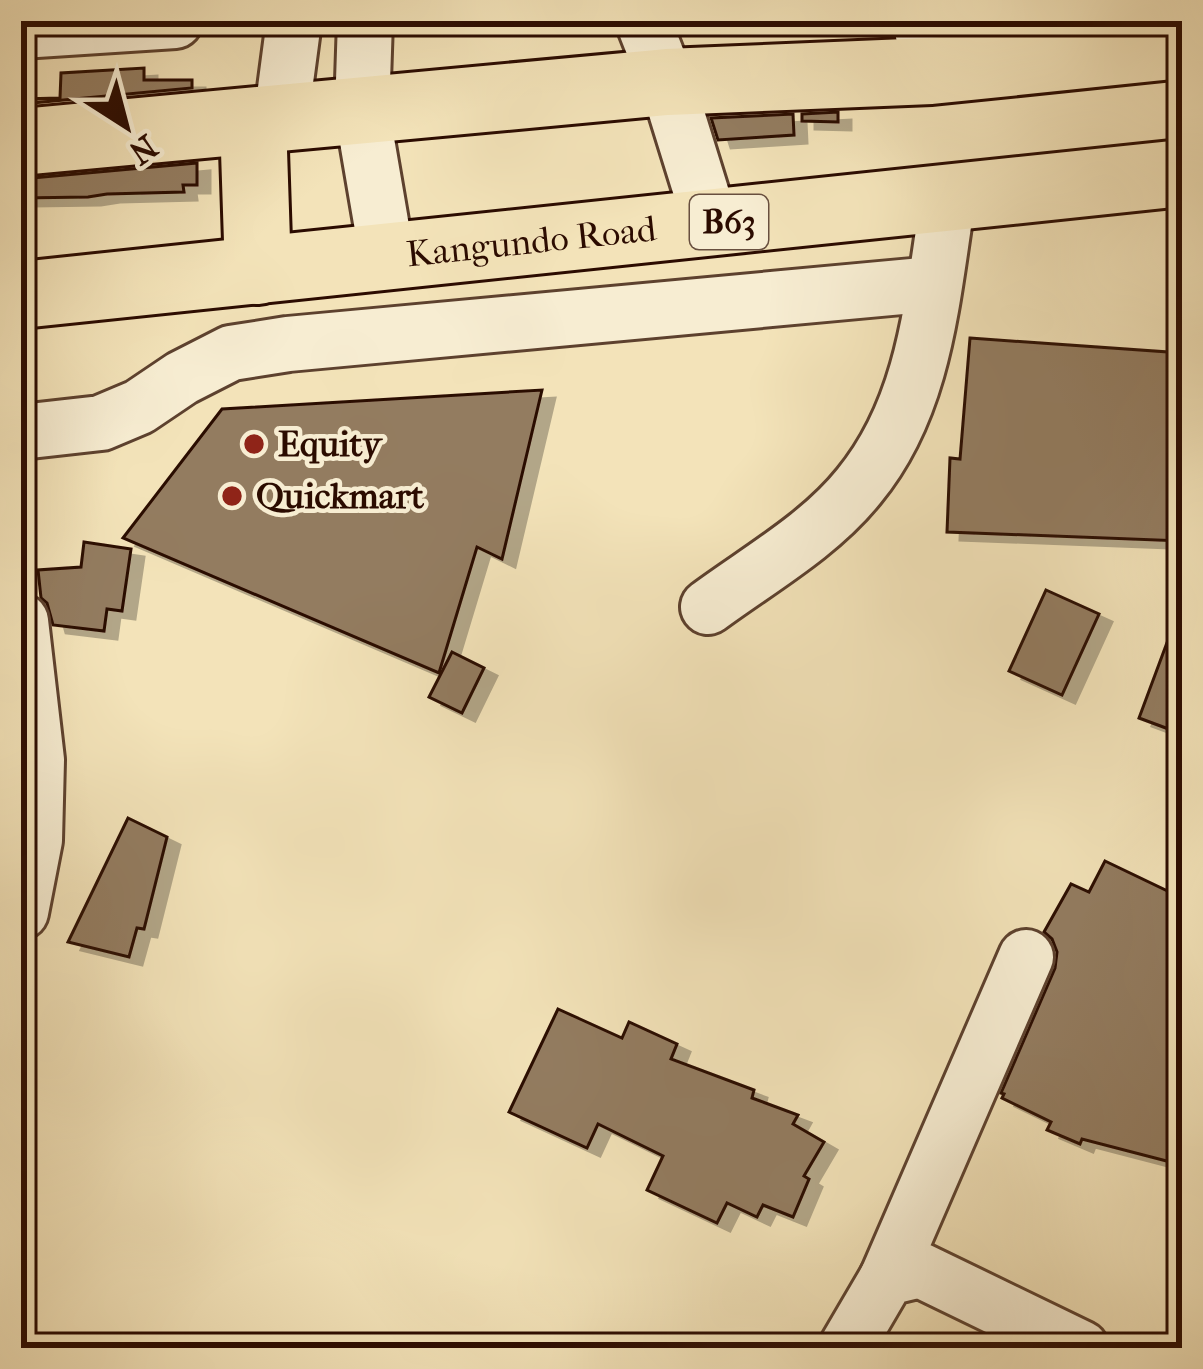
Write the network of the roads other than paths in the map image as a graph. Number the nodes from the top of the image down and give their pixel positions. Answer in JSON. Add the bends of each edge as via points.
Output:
{"nodes":[{"id":1,"x":176,"y":21,"type":"edge"},
{"id":2,"x":294,"y":21,"type":"edge"},
{"id":3,"x":365,"y":21,"type":"edge"},
{"id":4,"x":643,"y":21,"type":"edge"},
{"id":5,"x":21,"y":31,"type":"edge"},
{"id":6,"x":1182,"y":45,"type":"edge"},
{"id":7,"x":926,"y":46,"type":"edge"},
{"id":8,"x":667,"y":82,"type":"junction"},
{"id":9,"x":362,"y":111,"type":"junction"},
{"id":10,"x":267,"y":120,"type":"junction"},
{"id":11,"x":21,"y":142,"type":"edge"},
{"id":12,"x":1182,"y":173,"type":"edge"},
{"id":13,"x":948,"y":199,"type":"junction"},
{"id":14,"x":711,"y":224,"type":"junction"},
{"id":15,"x":387,"y":257,"type":"junction"},
{"id":16,"x":258,"y":271,"type":"junction"},
{"id":17,"x":934,"y":284,"type":"junction"},
{"id":18,"x":21,"y":295,"type":"edge"},
{"id":19,"x":21,"y":432,"type":"edge"},
{"id":20,"x":708,"y":607,"type":"dead end"},
{"id":21,"x":21,"y":621,"type":"edge"},
{"id":22,"x":21,"y":912,"type":"edge"},
{"id":23,"x":1026,"y":957,"type":"dead end"},
{"id":24,"x":887,"y":1278,"type":"junction"},
{"id":25,"x":847,"y":1348,"type":"edge"},
{"id":26,"x":1081,"y":1348,"type":"edge"}],
"edges":[{"from":1,"to":5,"type":"street"},
{"from":2,"to":10,"type":"street"},
{"from":3,"to":9,"type":"street"},
{"from":4,"to":8,"type":"street"},
{"from":6,"to":7,"type":"highway"},
{"from":7,"to":8,"type":"highway"},
{"from":8,"to":9,"type":"highway"},
{"from":8,"to":14,"type":"street"},
{"from":9,"to":10,"type":"highway"},
{"from":9,"to":15,"type":"street"},
{"from":10,"to":11,"type":"highway"},
{"from":10,"to":16,"type":"highway"},
{"from":12,"to":13,"type":"highway","name":"Kangundo Road","number":"B63"},
{"from":13,"to":14,"type":"highway","name":"Kangundo Road","number":"B63"},
{"from":13,"to":17,"type":"street"},
{"from":14,"to":15,"type":"highway","name":"Kangundo Road","number":"B63"},
{"from":15,"to":16,"type":"highway","name":"Kangundo Road","number":"B63"},
{"from":16,"to":18,"type":"highway","name":"Kangundo Road","number":"B63"},
{"from":17,"to":19,"type":"street","via":[[231,353],[100,423]]},
{"from":17,"to":20,"type":"street","via":[[920,368],[900,421],[860,486]]},
{"from":21,"to":22,"type":"street","via":[[37,760],[35,840]]},
{"from":23,"to":24,"type":"street"},
{"from":24,"to":25,"type":"street"},
{"from":24,"to":26,"type":"street","via":[[920,1270]]}]}
